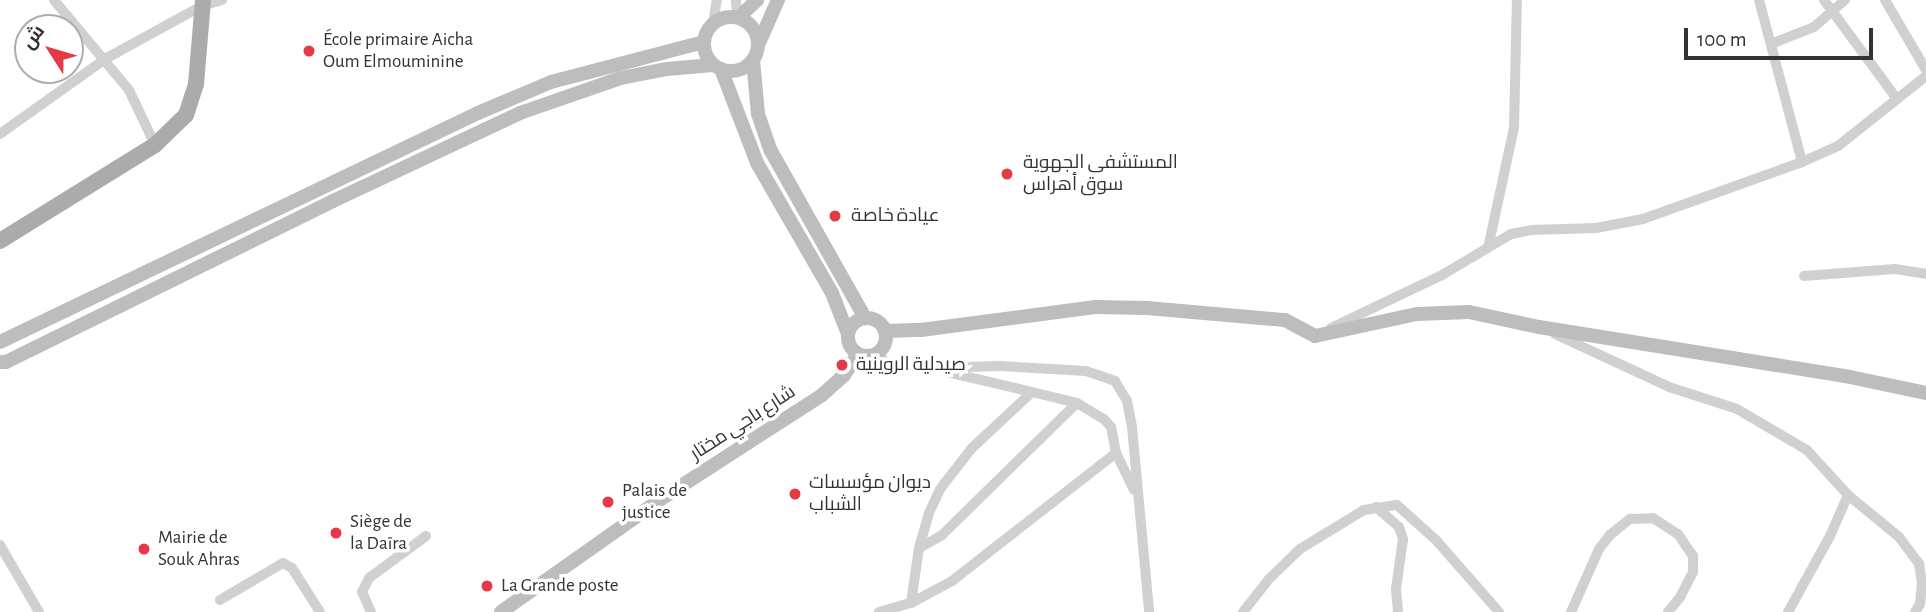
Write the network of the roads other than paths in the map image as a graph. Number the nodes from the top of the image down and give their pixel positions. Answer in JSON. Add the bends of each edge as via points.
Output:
{"nodes":[{"id":1,"x":54,"y":0,"type":"edge"},
{"id":2,"x":222,"y":0,"type":"edge"},
{"id":3,"x":718,"y":0,"type":"edge"},
{"id":4,"x":736,"y":0,"type":"edge"},
{"id":5,"x":757,"y":0,"type":"edge"},
{"id":6,"x":778,"y":0,"type":"edge"},
{"id":7,"x":1517,"y":0,"type":"edge"},
{"id":8,"x":1759,"y":0,"type":"edge"},
{"id":9,"x":1824,"y":0,"type":"edge"},
{"id":10,"x":1845,"y":0,"type":"edge"},
{"id":11,"x":1885,"y":0,"type":"edge"},
{"id":12,"x":203,"y":3,"type":"edge"},
{"id":13,"x":1833,"y":12,"type":"junction"},
{"id":14,"x":738,"y":17,"type":"junction"},
{"id":15,"x":713,"y":24,"type":"junction"},
{"id":16,"x":704,"y":42,"type":"junction"},
{"id":17,"x":1771,"y":44,"type":"junction"},
{"id":18,"x":759,"y":45,"type":"junction"},
{"id":19,"x":106,"y":59,"type":"junction"},
{"id":20,"x":753,"y":60,"type":"junction"},
{"id":21,"x":717,"y":67,"type":"junction"},
{"id":22,"x":1926,"y":73,"type":"edge"},
{"id":23,"x":1897,"y":99,"type":"junction"},
{"id":24,"x":0,"y":134,"type":"edge"},
{"id":25,"x":155,"y":145,"type":"junction"},
{"id":26,"x":1802,"y":162,"type":"junction"},
{"id":27,"x":0,"y":241,"type":"edge"},
{"id":28,"x":1488,"y":248,"type":"junction"},
{"id":29,"x":1926,"y":274,"type":"edge"},
{"id":30,"x":1804,"y":276,"type":"dead end"},
{"id":31,"x":865,"y":318,"type":"junction"},
{"id":32,"x":1539,"y":327,"type":"junction"},
{"id":33,"x":885,"y":331,"type":"junction"},
{"id":34,"x":848,"y":334,"type":"junction"},
{"id":35,"x":1315,"y":336,"type":"junction"},
{"id":36,"x":0,"y":342,"type":"edge"},
{"id":37,"x":865,"y":355,"type":"junction"},
{"id":38,"x":0,"y":362,"type":"edge"},
{"id":39,"x":933,"y":368,"type":"junction"},
{"id":40,"x":1032,"y":392,"type":"junction"},
{"id":41,"x":1926,"y":393,"type":"edge"},
{"id":42,"x":1077,"y":403,"type":"junction"},
{"id":43,"x":1116,"y":453,"type":"junction"},
{"id":44,"x":1848,"y":495,"type":"junction"},
{"id":45,"x":1137,"y":504,"type":"junction"},
{"id":46,"x":1376,"y":506,"type":"junction"},
{"id":47,"x":426,"y":536,"type":"dead end"},
{"id":48,"x":0,"y":545,"type":"edge"},
{"id":49,"x":919,"y":548,"type":"junction"},
{"id":50,"x":220,"y":600,"type":"dead end"},
{"id":51,"x":911,"y":603,"type":"junction"},
{"id":52,"x":1496,"y":611,"type":"edge"},
{"id":53,"x":39,"y":612,"type":"edge"},
{"id":54,"x":320,"y":612,"type":"edge"},
{"id":55,"x":371,"y":612,"type":"edge"},
{"id":56,"x":501,"y":612,"type":"edge"},
{"id":57,"x":879,"y":612,"type":"edge"},
{"id":58,"x":1149,"y":612,"type":"edge"},
{"id":59,"x":1243,"y":612,"type":"edge"},
{"id":60,"x":1398,"y":612,"type":"edge"},
{"id":61,"x":1571,"y":612,"type":"edge"},
{"id":62,"x":1668,"y":612,"type":"edge"},
{"id":63,"x":1788,"y":612,"type":"edge"},
{"id":64,"x":1915,"y":612,"type":"edge"}],
"edges":[{"from":1,"to":19,"type":"street"},
{"from":2,"to":12,"type":"street"},
{"from":3,"to":15,"type":"street"},
{"from":4,"to":14,"type":"street"},
{"from":5,"to":14,"type":"street"},
{"from":6,"to":18,"type":"street"},
{"from":7,"to":28,"type":"street","via":[[1514,128]]},
{"from":8,"to":17,"type":"street"},
{"from":9,"to":13,"type":"street"},
{"from":10,"to":13,"type":"street"},
{"from":11,"to":22,"type":"street"},
{"from":12,"to":19,"type":"street"},
{"from":12,"to":25,"type":"main road","via":[[193,100],[186,115]]},
{"from":13,"to":17,"type":"street","via":[[1814,27]]},
{"from":13,"to":23,"type":"street"},
{"from":14,"to":15,"type":"street"},
{"from":14,"to":18,"type":"street","via":[[754,27]]},
{"from":15,"to":16,"type":"street"},
{"from":16,"to":21,"type":"street"},
{"from":16,"to":36,"type":"street","via":[[551,82],[478,113]]},
{"from":17,"to":26,"type":"street"},
{"from":18,"to":20,"type":"street"},
{"from":19,"to":24,"type":"street"},
{"from":19,"to":25,"type":"street","via":[[129,90]]},
{"from":20,"to":21,"type":"street","via":[[741,69]]},
{"from":20,"to":31,"type":"street","via":[[756,105],[767,141]]},
{"from":21,"to":34,"type":"street","via":[[757,163],[832,293]]},
{"from":21,"to":38,"type":"street","via":[[667,69],[621,78],[520,113]]},
{"from":22,"to":23,"type":"street"},
{"from":23,"to":26,"type":"street","via":[[1838,146]]},
{"from":25,"to":27,"type":"main road"},
{"from":26,"to":28,"type":"street","via":[[1643,219],[1596,228],[1531,230],[1511,234]]},
{"from":28,"to":35,"type":"street"},
{"from":29,"to":30,"type":"street","via":[[1895,269]]},
{"from":31,"to":33,"type":"street","via":[[877,321]]},
{"from":31,"to":34,"type":"street"},
{"from":32,"to":35,"type":"street","via":[[1443,311]]},
{"from":32,"to":41,"type":"street"},
{"from":32,"to":44,"type":"street","via":[[1669,387],[1737,409],[1807,450]]},
{"from":33,"to":35,"type":"street","via":[[1094,307],[1286,320]]},
{"from":33,"to":37,"type":"street","via":[[882,349]]},
{"from":34,"to":37,"type":"street","via":[[850,346]]},
{"from":37,"to":39,"type":"street"},
{"from":37,"to":56,"type":"street","name":"شارع باجي مختار","via":[[828,390],[667,495]]},
{"from":39,"to":40,"type":"street"},
{"from":39,"to":45,"type":"street","via":[[1051,367],[1086,371],[1115,381],[1122,388],[1129,413]]},
{"from":40,"to":42,"type":"street"},
{"from":40,"to":49,"type":"street","via":[[972,448],[940,489]]},
{"from":42,"to":43,"type":"street","via":[[1104,419],[1111,428]]},
{"from":42,"to":49,"type":"street","via":[[941,536]]},
{"from":43,"to":45,"type":"street","via":[[1134,486]]},
{"from":43,"to":51,"type":"street","via":[[952,581]]},
{"from":44,"to":63,"type":"street"},
{"from":44,"to":64,"type":"street","via":[[1899,537],[1919,564],[1922,582]]},
{"from":45,"to":58,"type":"street"},
{"from":46,"to":52,"type":"street","via":[[1397,505],[1408,511]]},
{"from":46,"to":59,"type":"street","via":[[1300,549]]},
{"from":46,"to":60,"type":"street","via":[[1399,527],[1404,539],[1396,589]]},
{"from":47,"to":55,"type":"street","via":[[369,578],[362,592]]},
{"from":48,"to":53,"type":"street"},
{"from":49,"to":51,"type":"street"},
{"from":50,"to":54,"type":"street","via":[[283,563],[292,568]]},
{"from":51,"to":57,"type":"street"},
{"from":61,"to":62,"type":"street","via":[[1609,535],[1630,519],[1653,518],[1678,534],[1693,556],[1693,572]]}]}
